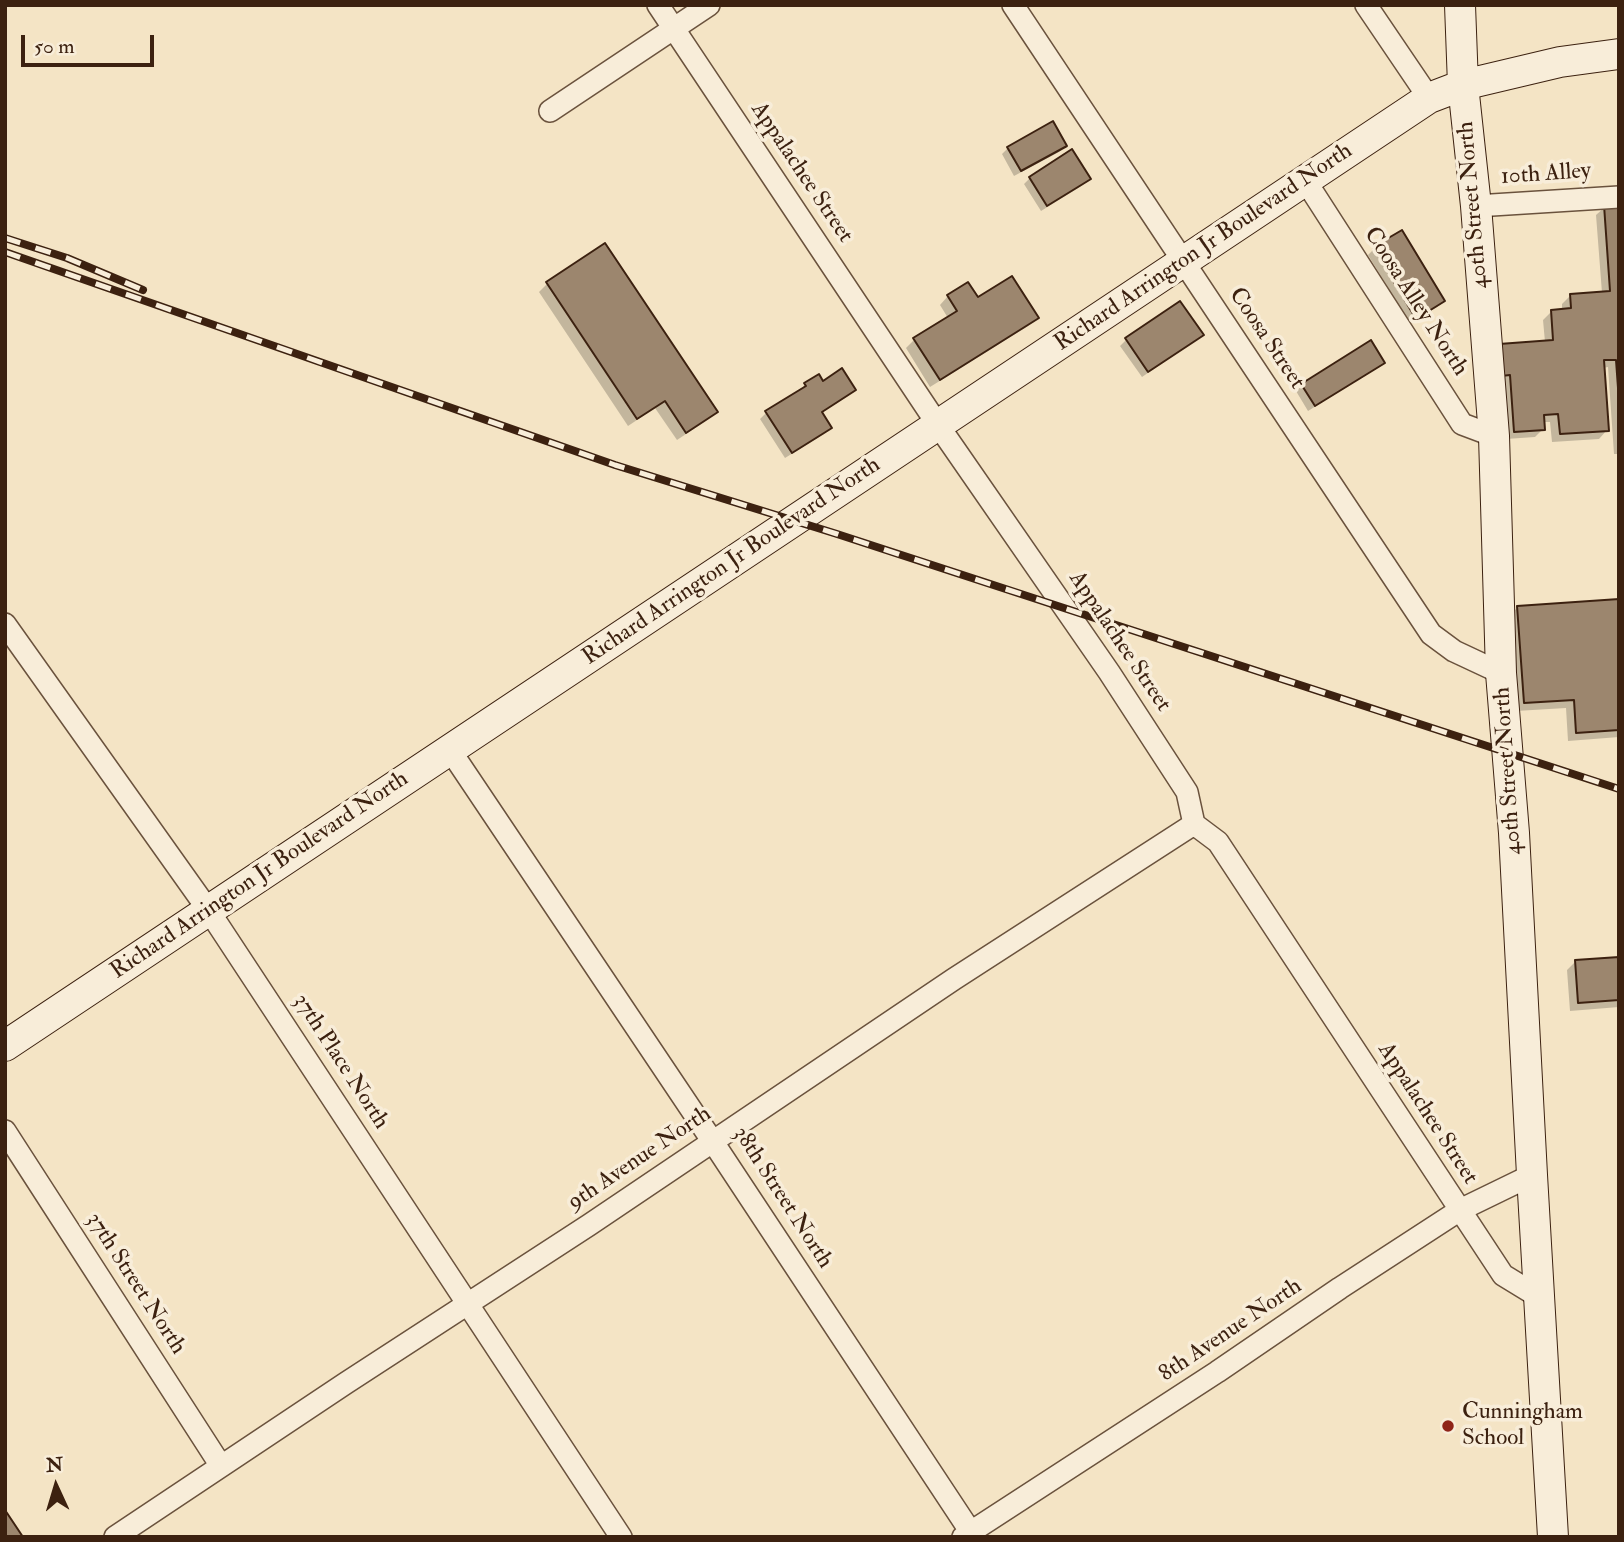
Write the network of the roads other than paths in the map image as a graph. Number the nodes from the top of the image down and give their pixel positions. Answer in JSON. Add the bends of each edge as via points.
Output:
{"nodes":[{"id":1,"x":658,"y":5,"type":"edge"},
{"id":2,"x":709,"y":5,"type":"edge"},
{"id":3,"x":1013,"y":5,"type":"edge"},
{"id":4,"x":1366,"y":5,"type":"edge"},
{"id":5,"x":1460,"y":5,"type":"edge"},
{"id":6,"x":673,"y":29,"type":"junction"},
{"id":7,"x":1619,"y":54,"type":"edge"},
{"id":8,"x":1463,"y":85,"type":"junction"},
{"id":9,"x":1429,"y":98,"type":"junction"},
{"id":10,"x":550,"y":111,"type":"dead end"},
{"id":11,"x":1305,"y":180,"type":"junction"},
{"id":12,"x":1619,"y":197,"type":"edge"},
{"id":13,"x":1476,"y":206,"type":"junction"},
{"id":14,"x":1182,"y":262,"type":"junction"},
{"id":15,"x":938,"y":425,"type":"junction"},
{"id":16,"x":1494,"y":436,"type":"junction"},
{"id":17,"x":5,"y":624,"type":"edge"},
{"id":18,"x":1501,"y":673,"type":"junction"},
{"id":19,"x":450,"y":750,"type":"junction"},
{"id":20,"x":1194,"y":824,"type":"junction"},
{"id":21,"x":209,"y":911,"type":"junction"},
{"id":22,"x":5,"y":1046,"type":"edge"},
{"id":23,"x":5,"y":1131,"type":"edge"},
{"id":24,"x":713,"y":1142,"type":"junction"},
{"id":25,"x":1532,"y":1175,"type":"junction"},
{"id":26,"x":1460,"y":1210,"type":"junction"},
{"id":27,"x":1539,"y":1297,"type":"junction"},
{"id":28,"x":467,"y":1303,"type":"junction"},
{"id":29,"x":221,"y":1466,"type":"junction"},
{"id":30,"x":969,"y":1535,"type":"edge"},
{"id":31,"x":115,"y":1537,"type":"edge"},
{"id":32,"x":621,"y":1537,"type":"edge"},
{"id":33,"x":1553,"y":1537,"type":"edge"}],
"edges":[{"from":1,"to":6,"type":"street","name":"Appalachee Street"},
{"from":2,"to":6,"type":"street"},
{"from":3,"to":14,"type":"street","name":"Coosa Street"},
{"from":4,"to":9,"type":"street"},
{"from":5,"to":8,"type":"street","name":"40th Street North"},
{"from":6,"to":10,"type":"street"},
{"from":6,"to":15,"type":"street","name":"Appalachee Street"},
{"from":7,"to":8,"type":"street","name":"Richard Arrington Jr Boulevard North","via":[[1560,62]]},
{"from":8,"to":9,"type":"street","name":"Richard Arrington Jr Boulevard North"},
{"from":8,"to":13,"type":"street","name":"40th Street North"},
{"from":9,"to":11,"type":"street","name":"Richard Arrington Jr Boulevard North"},
{"from":11,"to":14,"type":"street","name":"Richard Arrington Jr Boulevard North"},
{"from":11,"to":16,"type":"street","name":"Coosa Alley North","via":[[1462,424]]},
{"from":12,"to":13,"type":"street","name":"10th Alley"},
{"from":13,"to":16,"type":"street","name":"40th Street North"},
{"from":14,"to":15,"type":"street","name":"Richard Arrington Jr Boulevard North"},
{"from":14,"to":18,"type":"street","name":"Coosa Street","via":[[1432,634],[1454,651]]},
{"from":15,"to":19,"type":"street","name":"Richard Arrington Jr Boulevard North"},
{"from":15,"to":20,"type":"street","name":"Appalachee Street","via":[[1187,792]]},
{"from":16,"to":18,"type":"street","name":"40th Street North"},
{"from":17,"to":21,"type":"street","name":"37th Place North"},
{"from":18,"to":25,"type":"street","name":"40th Street North"},
{"from":19,"to":21,"type":"street","name":"Richard Arrington Jr Boulevard North"},
{"from":19,"to":24,"type":"street","name":"38th Street North"},
{"from":20,"to":24,"type":"street","name":"9th Avenue North"},
{"from":20,"to":26,"type":"street","name":"Appalachee Street","via":[[1218,842]]},
{"from":21,"to":22,"type":"street","name":"Richard Arrington Jr Boulevard North"},
{"from":21,"to":28,"type":"street","name":"37th Place North"},
{"from":23,"to":29,"type":"street","name":"37th Street North"},
{"from":24,"to":28,"type":"street","name":"9th Avenue North"},
{"from":24,"to":30,"type":"street","name":"38th Street North"},
{"from":25,"to":26,"type":"street","name":"8th Avenue North"},
{"from":25,"to":27,"type":"street","name":"40th Street North"},
{"from":26,"to":27,"type":"street","name":"Appalachee Street","via":[[1503,1275]]},
{"from":26,"to":30,"type":"street","name":"8th Avenue North"},
{"from":27,"to":33,"type":"street","name":"40th Street North"},
{"from":28,"to":29,"type":"street","name":"9th Avenue North"},
{"from":28,"to":32,"type":"street","name":"37th Place North"},
{"from":29,"to":31,"type":"street","name":"9th Avenue North"}]}
